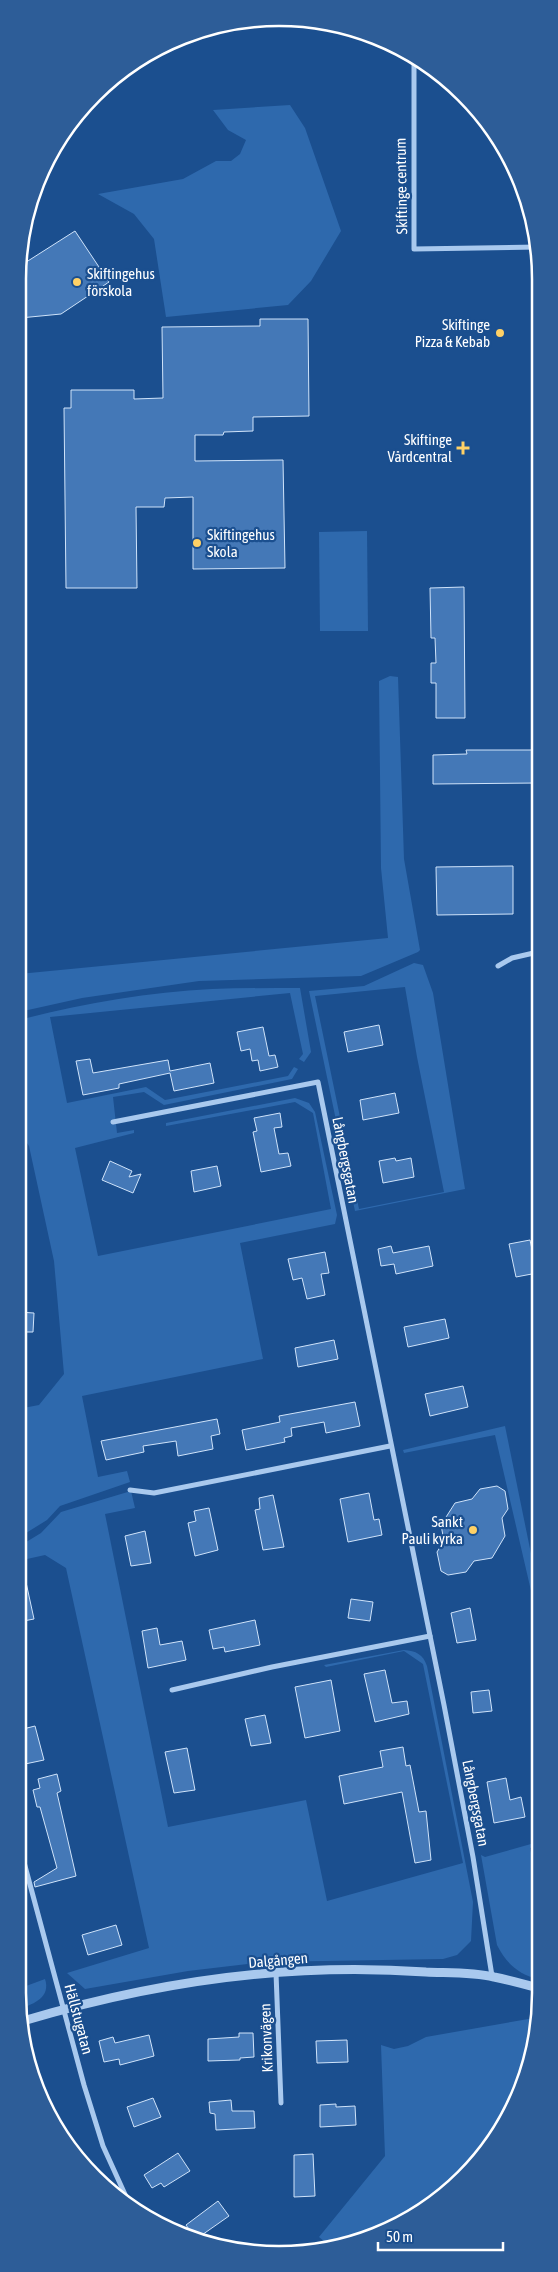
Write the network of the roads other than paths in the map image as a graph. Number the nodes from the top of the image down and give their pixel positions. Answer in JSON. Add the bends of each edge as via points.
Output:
{"nodes":[{"id":1,"x":414,"y":66,"type":"edge"},
{"id":2,"x":530,"y":248,"type":"edge"},
{"id":3,"x":532,"y":953,"type":"edge"},
{"id":4,"x":498,"y":966,"type":"dead end"},
{"id":5,"x":113,"y":1122,"type":"dead end"},
{"id":6,"x":390,"y":1446,"type":"junction"},
{"id":7,"x":130,"y":1490,"type":"dead end"},
{"id":8,"x":430,"y":1636,"type":"junction"},
{"id":9,"x":172,"y":1690,"type":"dead end"},
{"id":10,"x":26,"y":1870,"type":"edge"},
{"id":11,"x":276,"y":1973,"type":"junction"},
{"id":12,"x":492,"y":1976,"type":"junction"},
{"id":13,"x":532,"y":1986,"type":"edge"},
{"id":14,"x":63,"y":2009,"type":"junction"},
{"id":15,"x":28,"y":2020,"type":"edge"},
{"id":16,"x":281,"y":2103,"type":"dead end"},
{"id":17,"x":125,"y":2194,"type":"edge"}],
"edges":[{"from":1,"to":2,"type":"street","name":"Skiftinge centrum","via":[[414,249]]},
{"from":3,"to":4,"type":"street","via":[[512,958]]},
{"from":5,"to":6,"type":"street","name":"Långbergsgatan","via":[[318,1082]]},
{"from":6,"to":7,"type":"street","via":[[154,1493]]},
{"from":6,"to":8,"type":"street","name":"Långbergsgatan"},
{"from":8,"to":9,"type":"street"},
{"from":8,"to":12,"type":"street","name":"Långbergsgatan","via":[[473,1857]]},
{"from":10,"to":14,"type":"street","name":"Hällstugatan"},
{"from":11,"to":12,"type":"street","name":"Dalgången","via":[[398,1970]]},
{"from":11,"to":14,"type":"street","name":"Dalgången","via":[[128,1993]]},
{"from":11,"to":16,"type":"street","name":"Krikonvägen"},
{"from":12,"to":13,"type":"street","name":"Dalgången"},
{"from":14,"to":15,"type":"street","name":"Dalgången"},
{"from":14,"to":17,"type":"street","name":"Hällstugatan","via":[[103,2146]]}]}
